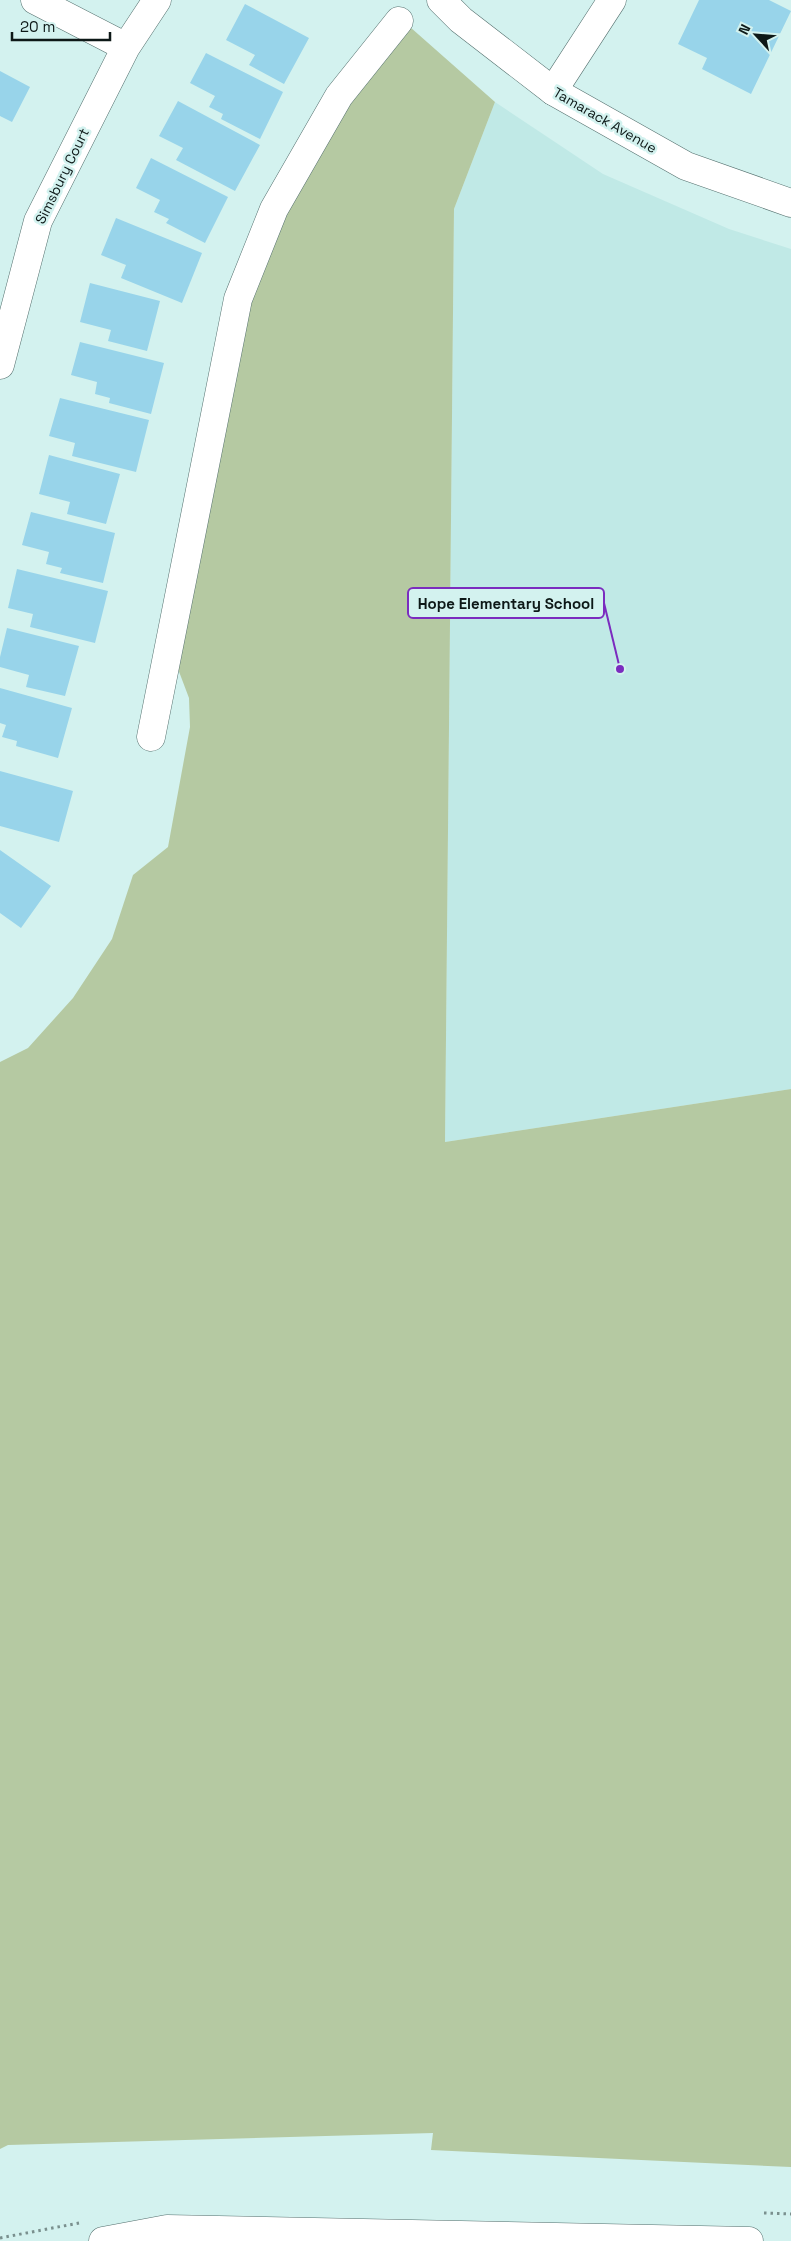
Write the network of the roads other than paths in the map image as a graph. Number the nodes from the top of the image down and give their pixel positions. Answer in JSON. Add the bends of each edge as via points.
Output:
{"nodes":[{"id":1,"x":35,"y":0,"type":"edge"},
{"id":2,"x":157,"y":0,"type":"edge"},
{"id":3,"x":441,"y":0,"type":"edge"},
{"id":4,"x":612,"y":0,"type":"edge"},
{"id":5,"x":399,"y":21,"type":"dead end"},
{"id":6,"x":126,"y":47,"type":"junction"},
{"id":7,"x":553,"y":91,"type":"junction"},
{"id":8,"x":791,"y":203,"type":"edge"},
{"id":9,"x":0,"y":365,"type":"edge"},
{"id":10,"x":151,"y":737,"type":"dead end"},
{"id":11,"x":104,"y":2241,"type":"edge"},
{"id":12,"x":749,"y":2241,"type":"edge"}],
"edges":[{"from":1,"to":6,"type":"main road"},
{"from":2,"to":6,"type":"main road","name":"Simsbury Court"},
{"from":3,"to":7,"type":"main road","name":"Tamarack Avenue","via":[[461,20]]},
{"from":4,"to":7,"type":"main road"},
{"from":5,"to":10,"type":"main road","via":[[339,96],[274,209],[238,299]]},
{"from":6,"to":9,"type":"main road","name":"Simsbury Court","via":[[38,220]]},
{"from":7,"to":8,"type":"main road","name":"Tamarack Avenue","via":[[686,166]]},
{"from":11,"to":12,"type":"main road","via":[[167,2229]]}]}
